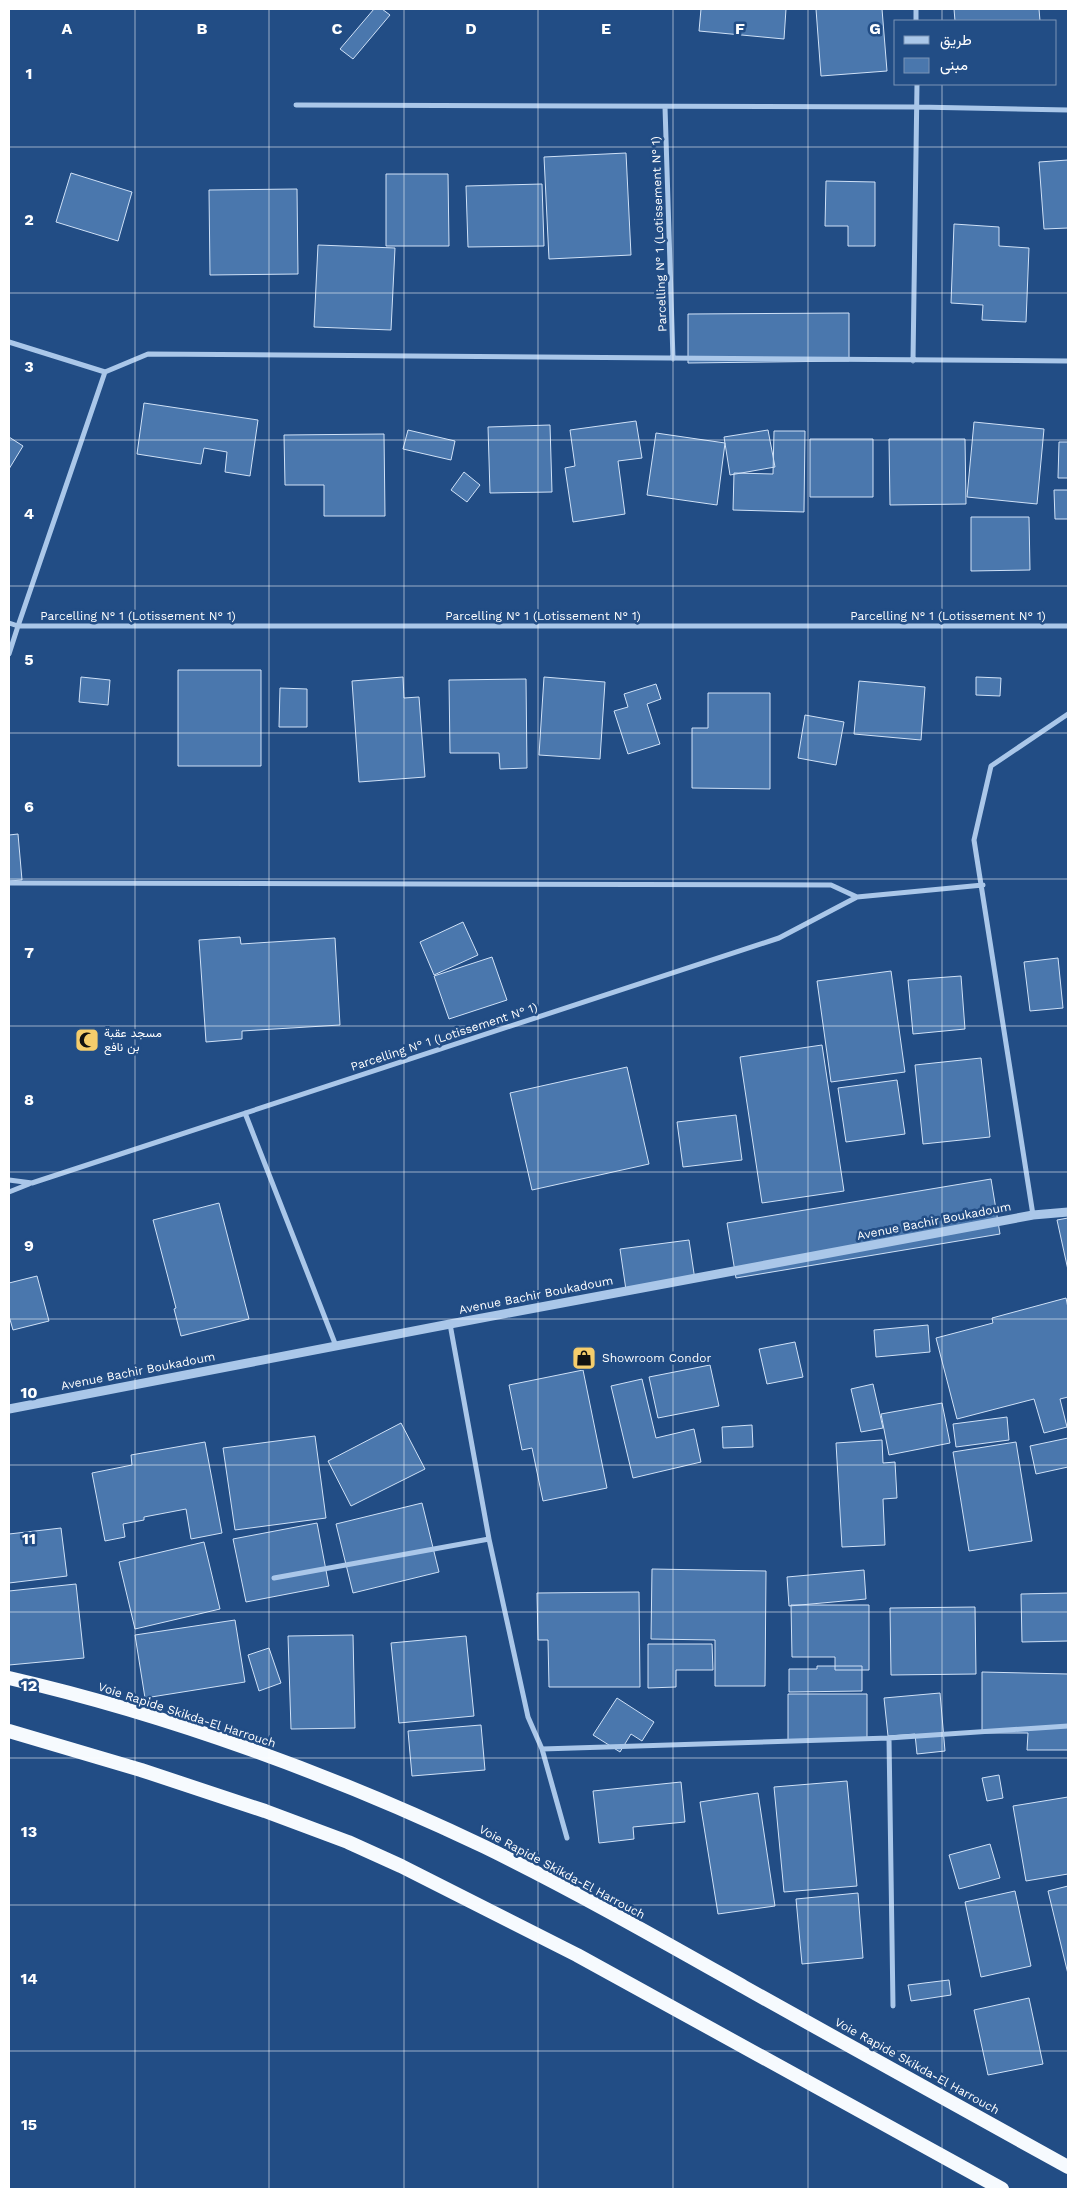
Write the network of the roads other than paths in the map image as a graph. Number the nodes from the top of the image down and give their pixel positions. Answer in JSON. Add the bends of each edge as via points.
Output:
{"nodes":[{"id":1,"x":917,"y":85,"type":"edge"},
{"id":2,"x":296,"y":105,"type":"dead end"},
{"id":3,"x":917,"y":107,"type":"junction"},
{"id":4,"x":665,"y":108,"type":"junction"},
{"id":5,"x":1068,"y":110,"type":"edge"},
{"id":6,"x":9,"y":342,"type":"edge"},
{"id":7,"x":673,"y":359,"type":"junction"},
{"id":8,"x":913,"y":361,"type":"junction"},
{"id":9,"x":1068,"y":361,"type":"edge"},
{"id":10,"x":104,"y":372,"type":"junction"},
{"id":11,"x":9,"y":623,"type":"edge"},
{"id":12,"x":18,"y":626,"type":"junction"},
{"id":13,"x":1068,"y":626,"type":"edge"},
{"id":14,"x":9,"y":654,"type":"edge"},
{"id":15,"x":1068,"y":714,"type":"edge"},
{"id":16,"x":9,"y":883,"type":"edge"},
{"id":17,"x":982,"y":885,"type":"junction"},
{"id":18,"x":858,"y":897,"type":"junction"},
{"id":19,"x":244,"y":1113,"type":"junction"},
{"id":20,"x":9,"y":1180,"type":"edge"},
{"id":21,"x":32,"y":1183,"type":"junction"},
{"id":22,"x":9,"y":1192,"type":"edge"},
{"id":23,"x":1068,"y":1212,"type":"edge"},
{"id":24,"x":1033,"y":1215,"type":"junction"},
{"id":25,"x":450,"y":1324,"type":"junction"},
{"id":26,"x":336,"y":1346,"type":"junction"},
{"id":27,"x":9,"y":1409,"type":"edge"},
{"id":28,"x":489,"y":1539,"type":"junction"},
{"id":29,"x":274,"y":1578,"type":"dead end"},
{"id":30,"x":9,"y":1678,"type":"edge"},
{"id":31,"x":1068,"y":1726,"type":"edge"},
{"id":32,"x":9,"y":1731,"type":"edge"},
{"id":33,"x":889,"y":1738,"type":"junction"},
{"id":34,"x":542,"y":1750,"type":"junction"},
{"id":35,"x":567,"y":1838,"type":"dead end"},
{"id":36,"x":893,"y":2006,"type":"dead end"},
{"id":37,"x":1068,"y":2167,"type":"edge"},
{"id":38,"x":1002,"y":2189,"type":"edge"}],
"edges":[{"from":1,"to":3,"type":"street"},
{"from":2,"to":4,"type":"street"},
{"from":3,"to":4,"type":"street"},
{"from":3,"to":5,"type":"street"},
{"from":3,"to":8,"type":"street"},
{"from":4,"to":7,"type":"street","name":"Parcelling N° 1 (Lotissement N° 1)"},
{"from":6,"to":10,"type":"street"},
{"from":7,"to":8,"type":"street"},
{"from":7,"to":10,"type":"street","via":[[148,354]]},
{"from":8,"to":9,"type":"street"},
{"from":10,"to":12,"type":"street","name":"Parcelling N° 1 (Lotissement N° 1)"},
{"from":11,"to":12,"type":"street","name":"Parcelling N° 1 (Lotissement N° 1)"},
{"from":12,"to":13,"type":"street","name":"Parcelling N° 1 (Lotissement N° 1)"},
{"from":12,"to":14,"type":"street","name":"Parcelling N° 1 (Lotissement N° 1)"},
{"from":15,"to":17,"type":"street","via":[[991,766],[974,840]]},
{"from":16,"to":18,"type":"street","name":"Parcelling N° 1 (Lotissement N° 1)","via":[[831,885]]},
{"from":17,"to":18,"type":"street","name":"Parcelling N° 1 (Lotissement N° 1)"},
{"from":17,"to":24,"type":"street"},
{"from":18,"to":19,"type":"street","name":"Parcelling N° 1 (Lotissement N° 1)","via":[[779,938]]},
{"from":19,"to":21,"type":"street","name":"Parcelling N° 1 (Lotissement N° 1)"},
{"from":19,"to":26,"type":"street"},
{"from":20,"to":21,"type":"street","name":"Parcelling N° 1 (Lotissement N° 1)"},
{"from":21,"to":22,"type":"street","name":"Parcelling N° 1 (Lotissement N° 1)"},
{"from":23,"to":24,"type":"street","name":"Avenue Bachir Boukadoum"},
{"from":24,"to":25,"type":"street","name":"Avenue Bachir Boukadoum"},
{"from":25,"to":26,"type":"street","name":"Avenue Bachir Boukadoum"},
{"from":25,"to":28,"type":"street"},
{"from":26,"to":27,"type":"street","name":"Avenue Bachir Boukadoum"},
{"from":28,"to":29,"type":"street"},
{"from":28,"to":34,"type":"street","via":[[528,1717]]},
{"from":30,"to":37,"type":"highway","name":"Voie Rapide Skikda-El Harrouch","via":[[124,1709],[237,1746],[463,1837],[559,1885]]},
{"from":31,"to":33,"type":"street"},
{"from":32,"to":38,"type":"highway","via":[[266,1811],[366,1850],[578,1955]]},
{"from":33,"to":34,"type":"street"},
{"from":33,"to":36,"type":"street"},
{"from":34,"to":35,"type":"street"}]}
